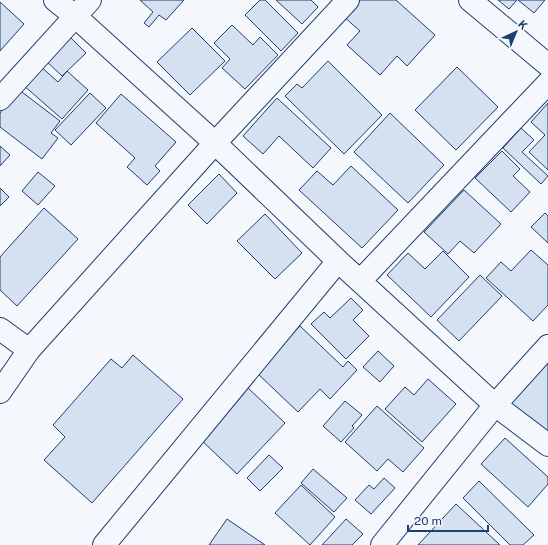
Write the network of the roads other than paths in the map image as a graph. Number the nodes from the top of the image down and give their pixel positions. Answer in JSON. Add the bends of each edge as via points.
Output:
{"nodes":[{"id":1,"x":55,"y":0,"type":"edge"},
{"id":2,"x":90,"y":0,"type":"edge"},
{"id":3,"x":348,"y":0,"type":"edge"},
{"id":4,"x":470,"y":0,"type":"edge"},
{"id":5,"x":76,"y":17,"type":"junction"},
{"id":6,"x":548,"y":65,"type":"edge"},
{"id":7,"x":548,"y":83,"type":"edge"},
{"id":8,"x":0,"y":99,"type":"edge"},
{"id":9,"x":215,"y":143,"type":"junction"},
{"id":10,"x":338,"y":261,"type":"junction"},
{"id":11,"x":360,"y":281,"type":"junction"},
{"id":12,"x":0,"y":329,"type":"edge"},
{"id":13,"x":548,"y":346,"type":"edge"},
{"id":14,"x":29,"y":350,"type":"junction"},
{"id":15,"x":0,"y":392,"type":"edge"},
{"id":16,"x":495,"y":405,"type":"junction"},
{"id":17,"x":548,"y":445,"type":"edge"},
{"id":18,"x":104,"y":545,"type":"edge"},
{"id":19,"x":382,"y":545,"type":"edge"}],
"edges":[{"from":1,"to":5,"type":"street"},
{"from":2,"to":5,"type":"street"},
{"from":3,"to":9,"type":"street"},
{"from":4,"to":6,"type":"street"},
{"from":5,"to":8,"type":"street"},
{"from":5,"to":9,"type":"street"},
{"from":7,"to":11,"type":"street"},
{"from":9,"to":10,"type":"street"},
{"from":9,"to":14,"type":"street"},
{"from":10,"to":11,"type":"street"},
{"from":10,"to":18,"type":"street"},
{"from":11,"to":16,"type":"street"},
{"from":12,"to":14,"type":"street"},
{"from":13,"to":16,"type":"street"},
{"from":14,"to":15,"type":"street"},
{"from":16,"to":17,"type":"street"},
{"from":16,"to":19,"type":"street"}]}
